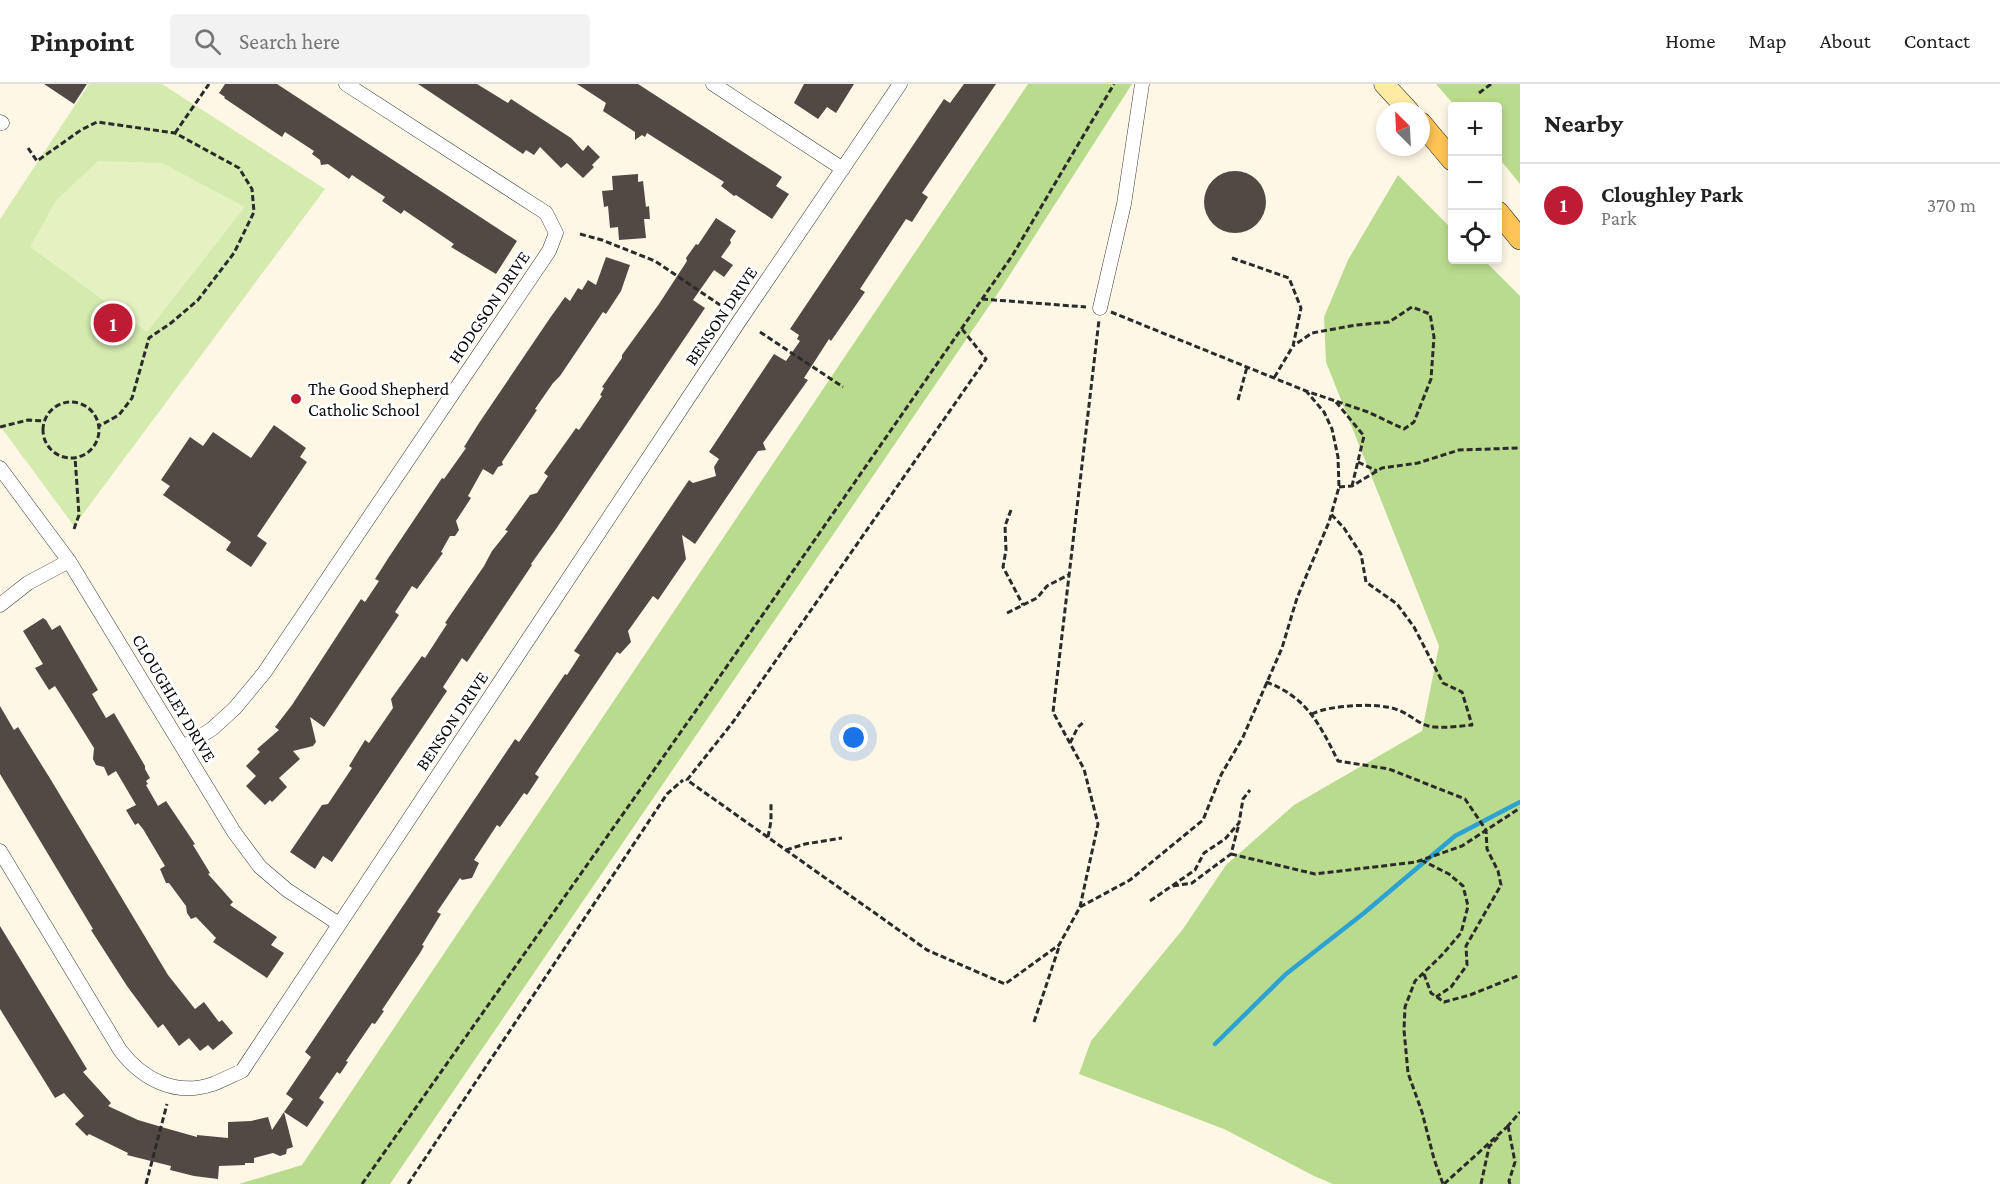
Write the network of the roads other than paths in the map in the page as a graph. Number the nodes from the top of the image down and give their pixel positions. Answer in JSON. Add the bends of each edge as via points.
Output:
{"nodes":[{"id":1,"x":346,"y":84,"type":"edge"},
{"id":2,"x":713,"y":84,"type":"edge"},
{"id":3,"x":900,"y":84,"type":"edge"},
{"id":4,"x":1142,"y":84,"type":"edge"},
{"id":5,"x":1384,"y":84,"type":"edge"},
{"id":6,"x":1401,"y":102,"type":"edge"},
{"id":7,"x":1430,"y":134,"type":"edge"},
{"id":8,"x":1449,"y":156,"type":"edge"},
{"id":9,"x":843,"y":169,"type":"junction"},
{"id":10,"x":1502,"y":218,"type":"edge"},
{"id":11,"x":1520,"y":239,"type":"edge"},
{"id":12,"x":1100,"y":308,"type":"road end"},
{"id":13,"x":0,"y":468,"type":"edge"},
{"id":14,"x":69,"y":561,"type":"junction"},
{"id":15,"x":0,"y":605,"type":"edge"},
{"id":16,"x":183,"y":747,"type":"junction"},
{"id":17,"x":0,"y":851,"type":"edge"},
{"id":18,"x":339,"y":924,"type":"junction"}],
"edges":[{"from":1,"to":16,"type":"street","name":"HODGSON DRIVE","via":[[546,213],[556,232],[549,251],[264,673],[235,708]]},
{"from":2,"to":9,"type":"street"},
{"from":3,"to":9,"type":"street","name":"BENSON DRIVE"},
{"from":4,"to":12,"type":"street","via":[[1124,204]]},
{"from":5,"to":6,"type":"main road"},
{"from":7,"to":8,"type":"main road"},
{"from":9,"to":18,"type":"street","name":"BENSON DRIVE"},
{"from":10,"to":11,"type":"main road"},
{"from":13,"to":14,"type":"street","name":"CLOUGHLEY DRIVE"},
{"from":14,"to":15,"type":"street"},
{"from":14,"to":16,"type":"street","name":"CLOUGHLEY DRIVE"},
{"from":16,"to":18,"type":"street","name":"CLOUGHLEY DRIVE","via":[[260,867]]},
{"from":17,"to":18,"type":"street","name":"BENSON DRIVE","via":[[120,1050],[149,1078],[179,1089],[210,1085],[242,1071]]}]}
